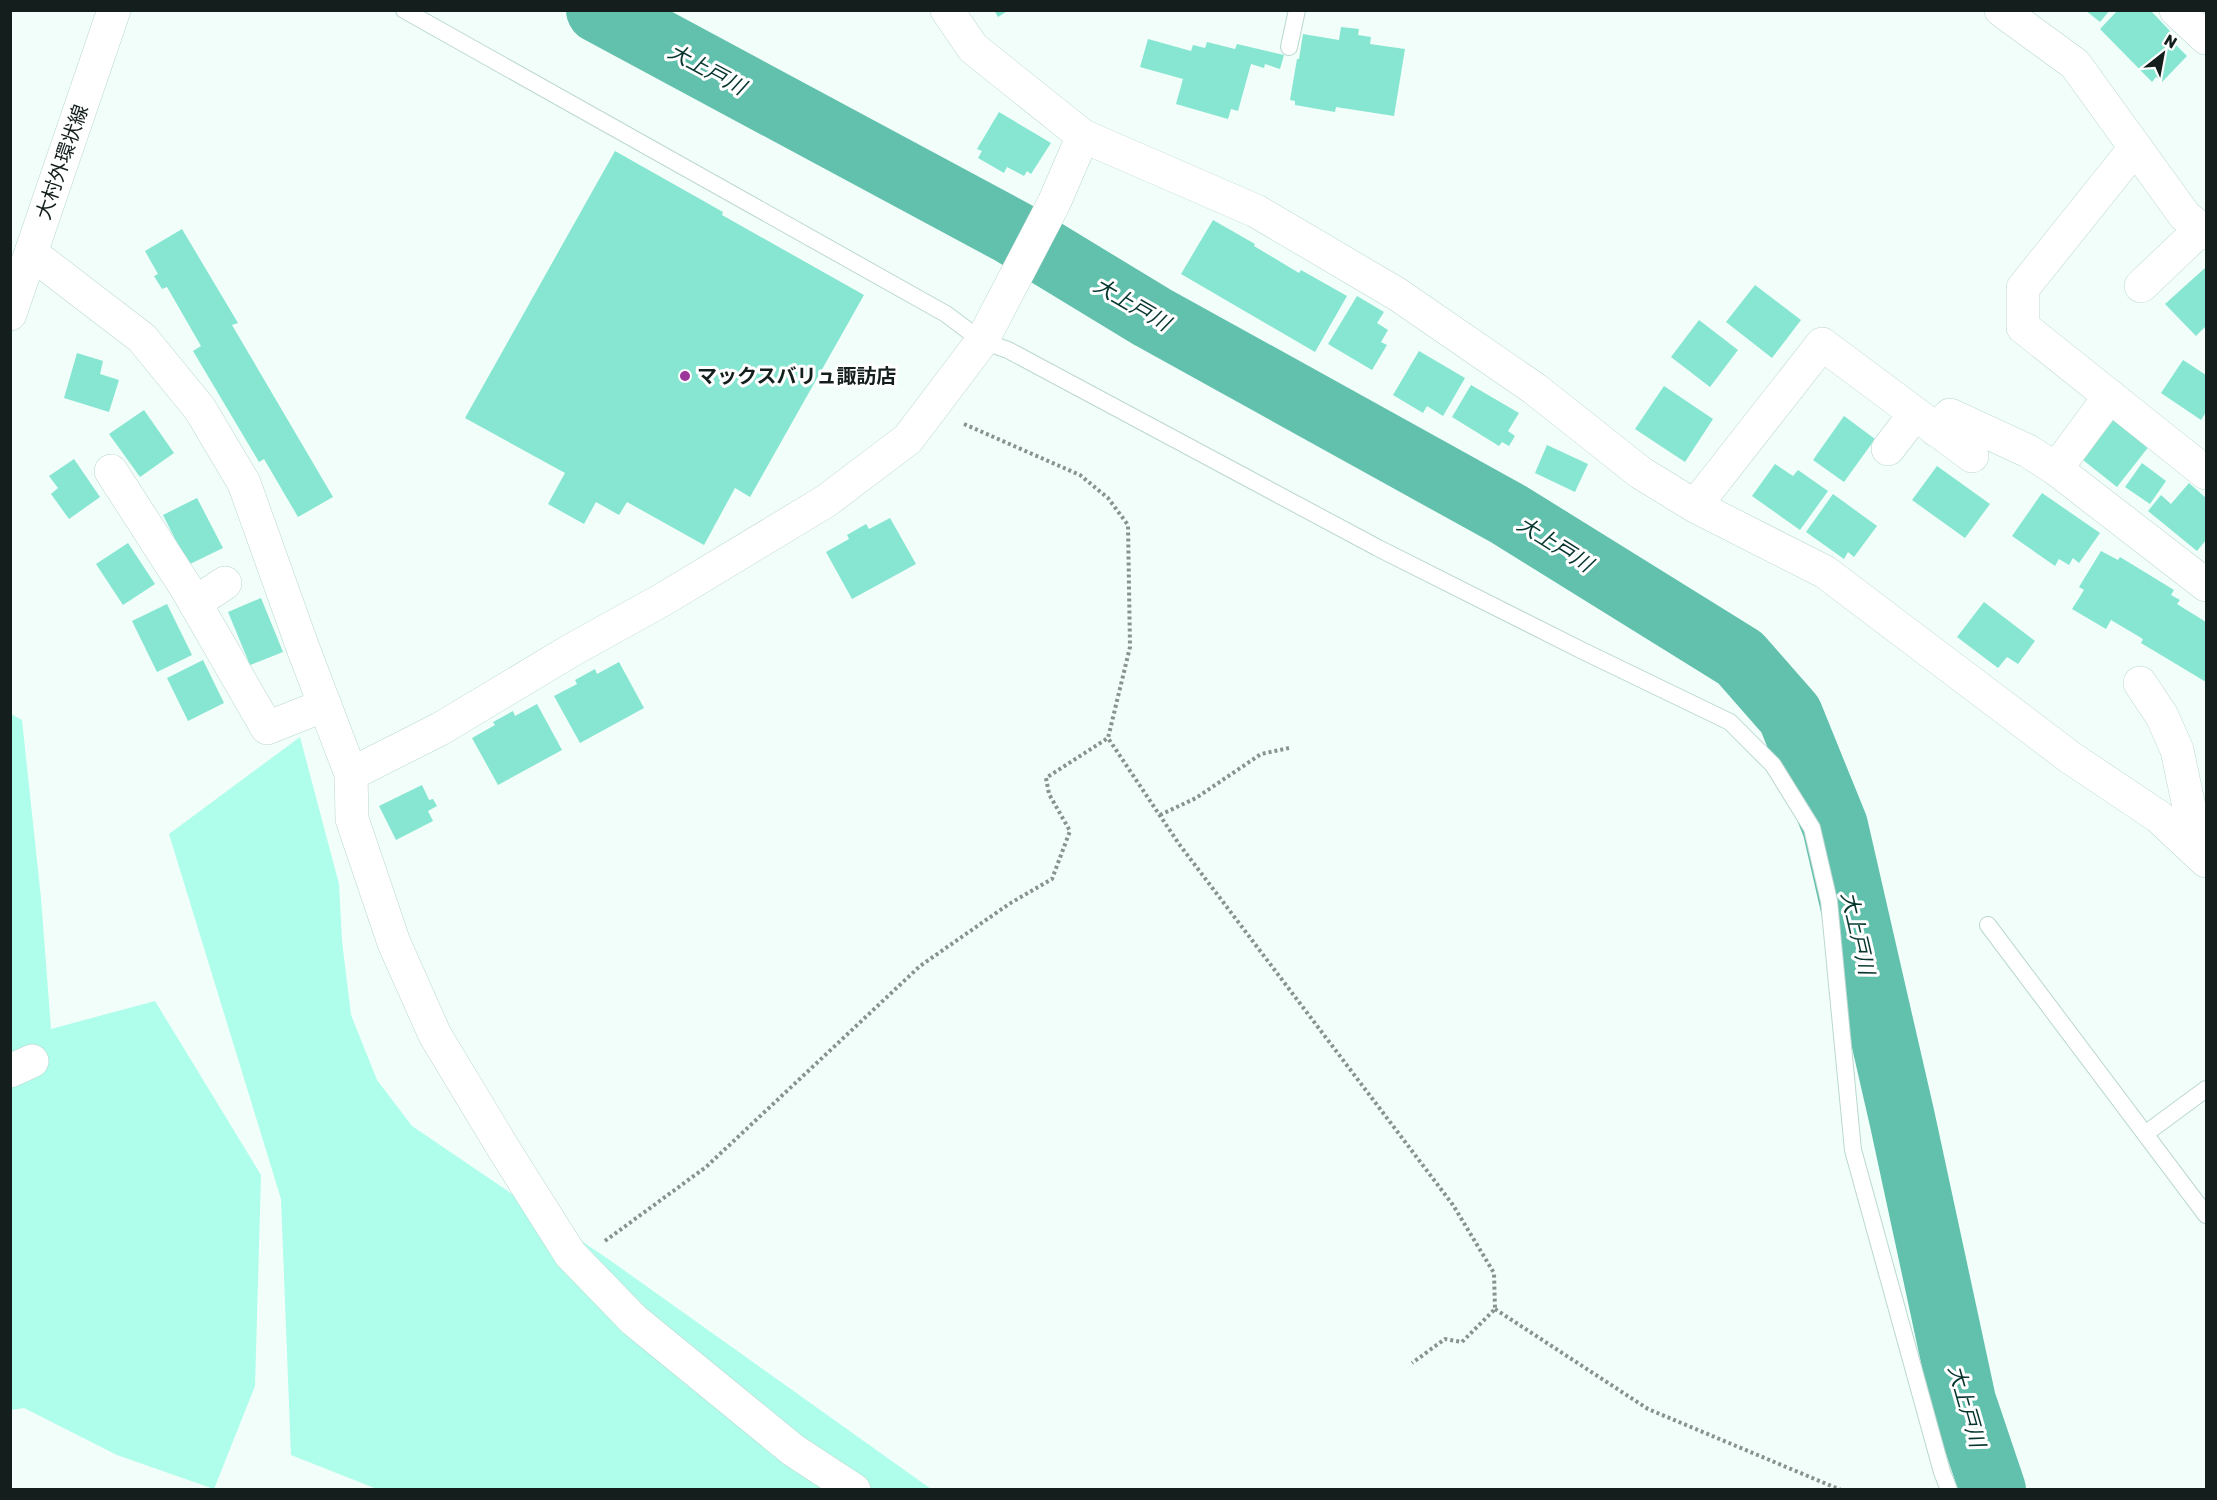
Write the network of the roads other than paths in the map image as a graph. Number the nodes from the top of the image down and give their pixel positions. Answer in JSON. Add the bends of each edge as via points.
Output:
{"nodes":[{"id":1,"x":114,"y":10,"type":"edge"},
{"id":2,"x":404,"y":10,"type":"edge"},
{"id":3,"x":947,"y":10,"type":"edge"},
{"id":4,"x":1297,"y":10,"type":"edge"},
{"id":5,"x":2001,"y":10,"type":"edge"},
{"id":6,"x":2176,"y":10,"type":"edge"},
{"id":7,"x":2206,"y":38,"type":"edge"},
{"id":8,"x":1289,"y":47,"type":"dead end"},
{"id":9,"x":1083,"y":136,"type":"junction"},
{"id":10,"x":2135,"y":148,"type":"junction"},
{"id":11,"x":2204,"y":231,"type":"edge"},
{"id":12,"x":31,"y":253,"type":"junction"},
{"id":13,"x":2141,"y":286,"type":"dead end"},
{"id":14,"x":10,"y":314,"type":"edge"},
{"id":15,"x":982,"y":341,"type":"junction"},
{"id":16,"x":2110,"y":396,"type":"junction"},
{"id":17,"x":1925,"y":422,"type":"junction"},
{"id":18,"x":1888,"y":449,"type":"dead end"},
{"id":19,"x":1972,"y":456,"type":"dead end"},
{"id":20,"x":2056,"y":470,"type":"junction"},
{"id":21,"x":111,"y":471,"type":"dead end"},
{"id":22,"x":2206,"y":473,"type":"edge"},
{"id":23,"x":1695,"y":506,"type":"junction"},
{"id":24,"x":225,"y":583,"type":"dead end"},
{"id":25,"x":2206,"y":585,"type":"edge"},
{"id":26,"x":195,"y":603,"type":"junction"},
{"id":27,"x":2140,"y":683,"type":"dead end"},
{"id":28,"x":325,"y":705,"type":"junction"},
{"id":29,"x":351,"y":774,"type":"junction"},
{"id":30,"x":2203,"y":857,"type":"edge"},
{"id":31,"x":1988,"y":925,"type":"dead end"},
{"id":32,"x":2206,"y":1089,"type":"edge"},
{"id":33,"x":2145,"y":1134,"type":"junction"},
{"id":34,"x":2206,"y":1215,"type":"edge"},
{"id":35,"x":854,"y":1490,"type":"edge"},
{"id":36,"x":1949,"y":1490,"type":"edge"}],
"edges":[{"from":1,"to":12,"type":"street","name":"大村外環状線"},
{"from":2,"to":15,"type":"lane","via":[[946,314]]},
{"from":3,"to":9,"type":"street","via":[[973,48]]},
{"from":4,"to":8,"type":"lane"},
{"from":5,"to":10,"type":"street","via":[[2075,64]]},
{"from":6,"to":7,"type":"street"},
{"from":9,"to":15,"type":"street","via":[[1054,203]]},
{"from":9,"to":23,"type":"street","via":[[1256,212],[1397,294],[1535,388],[1641,473]]},
{"from":10,"to":11,"type":"street","via":[[2185,216]]},
{"from":10,"to":16,"type":"street","via":[[2023,288],[2023,327]]},
{"from":11,"to":13,"type":"street"},
{"from":12,"to":14,"type":"street","name":"大村外環状線"},
{"from":12,"to":28,"type":"street","via":[[142,338],[200,409],[244,483]]},
{"from":15,"to":29,"type":"street","via":[[908,439],[826,501],[440,729]]},
{"from":15,"to":36,"type":"lane","via":[[1008,350],[1378,548],[1730,722],[1773,765],[1812,828],[1829,901],[1853,1150]]},
{"from":16,"to":20,"type":"street"},
{"from":16,"to":22,"type":"street"},
{"from":17,"to":18,"type":"street"},
{"from":17,"to":19,"type":"street"},
{"from":17,"to":20,"type":"street","via":[[1950,415],[2028,451]]},
{"from":17,"to":23,"type":"street","via":[[1822,344]]},
{"from":20,"to":25,"type":"street"},
{"from":21,"to":26,"type":"street"},
{"from":23,"to":30,"type":"street","via":[[1826,572],[2071,758],[2159,817]]},
{"from":24,"to":26,"type":"street"},
{"from":26,"to":28,"type":"street","via":[[267,728]]},
{"from":27,"to":30,"type":"street","via":[[2162,716],[2177,750]]},
{"from":28,"to":29,"type":"street"},
{"from":29,"to":35,"type":"street","via":[[352,819],[394,943],[435,1035],[570,1254],[634,1320],[793,1450]]},
{"from":31,"to":33,"type":"lane"},
{"from":32,"to":33,"type":"lane"},
{"from":33,"to":34,"type":"lane"}]}
